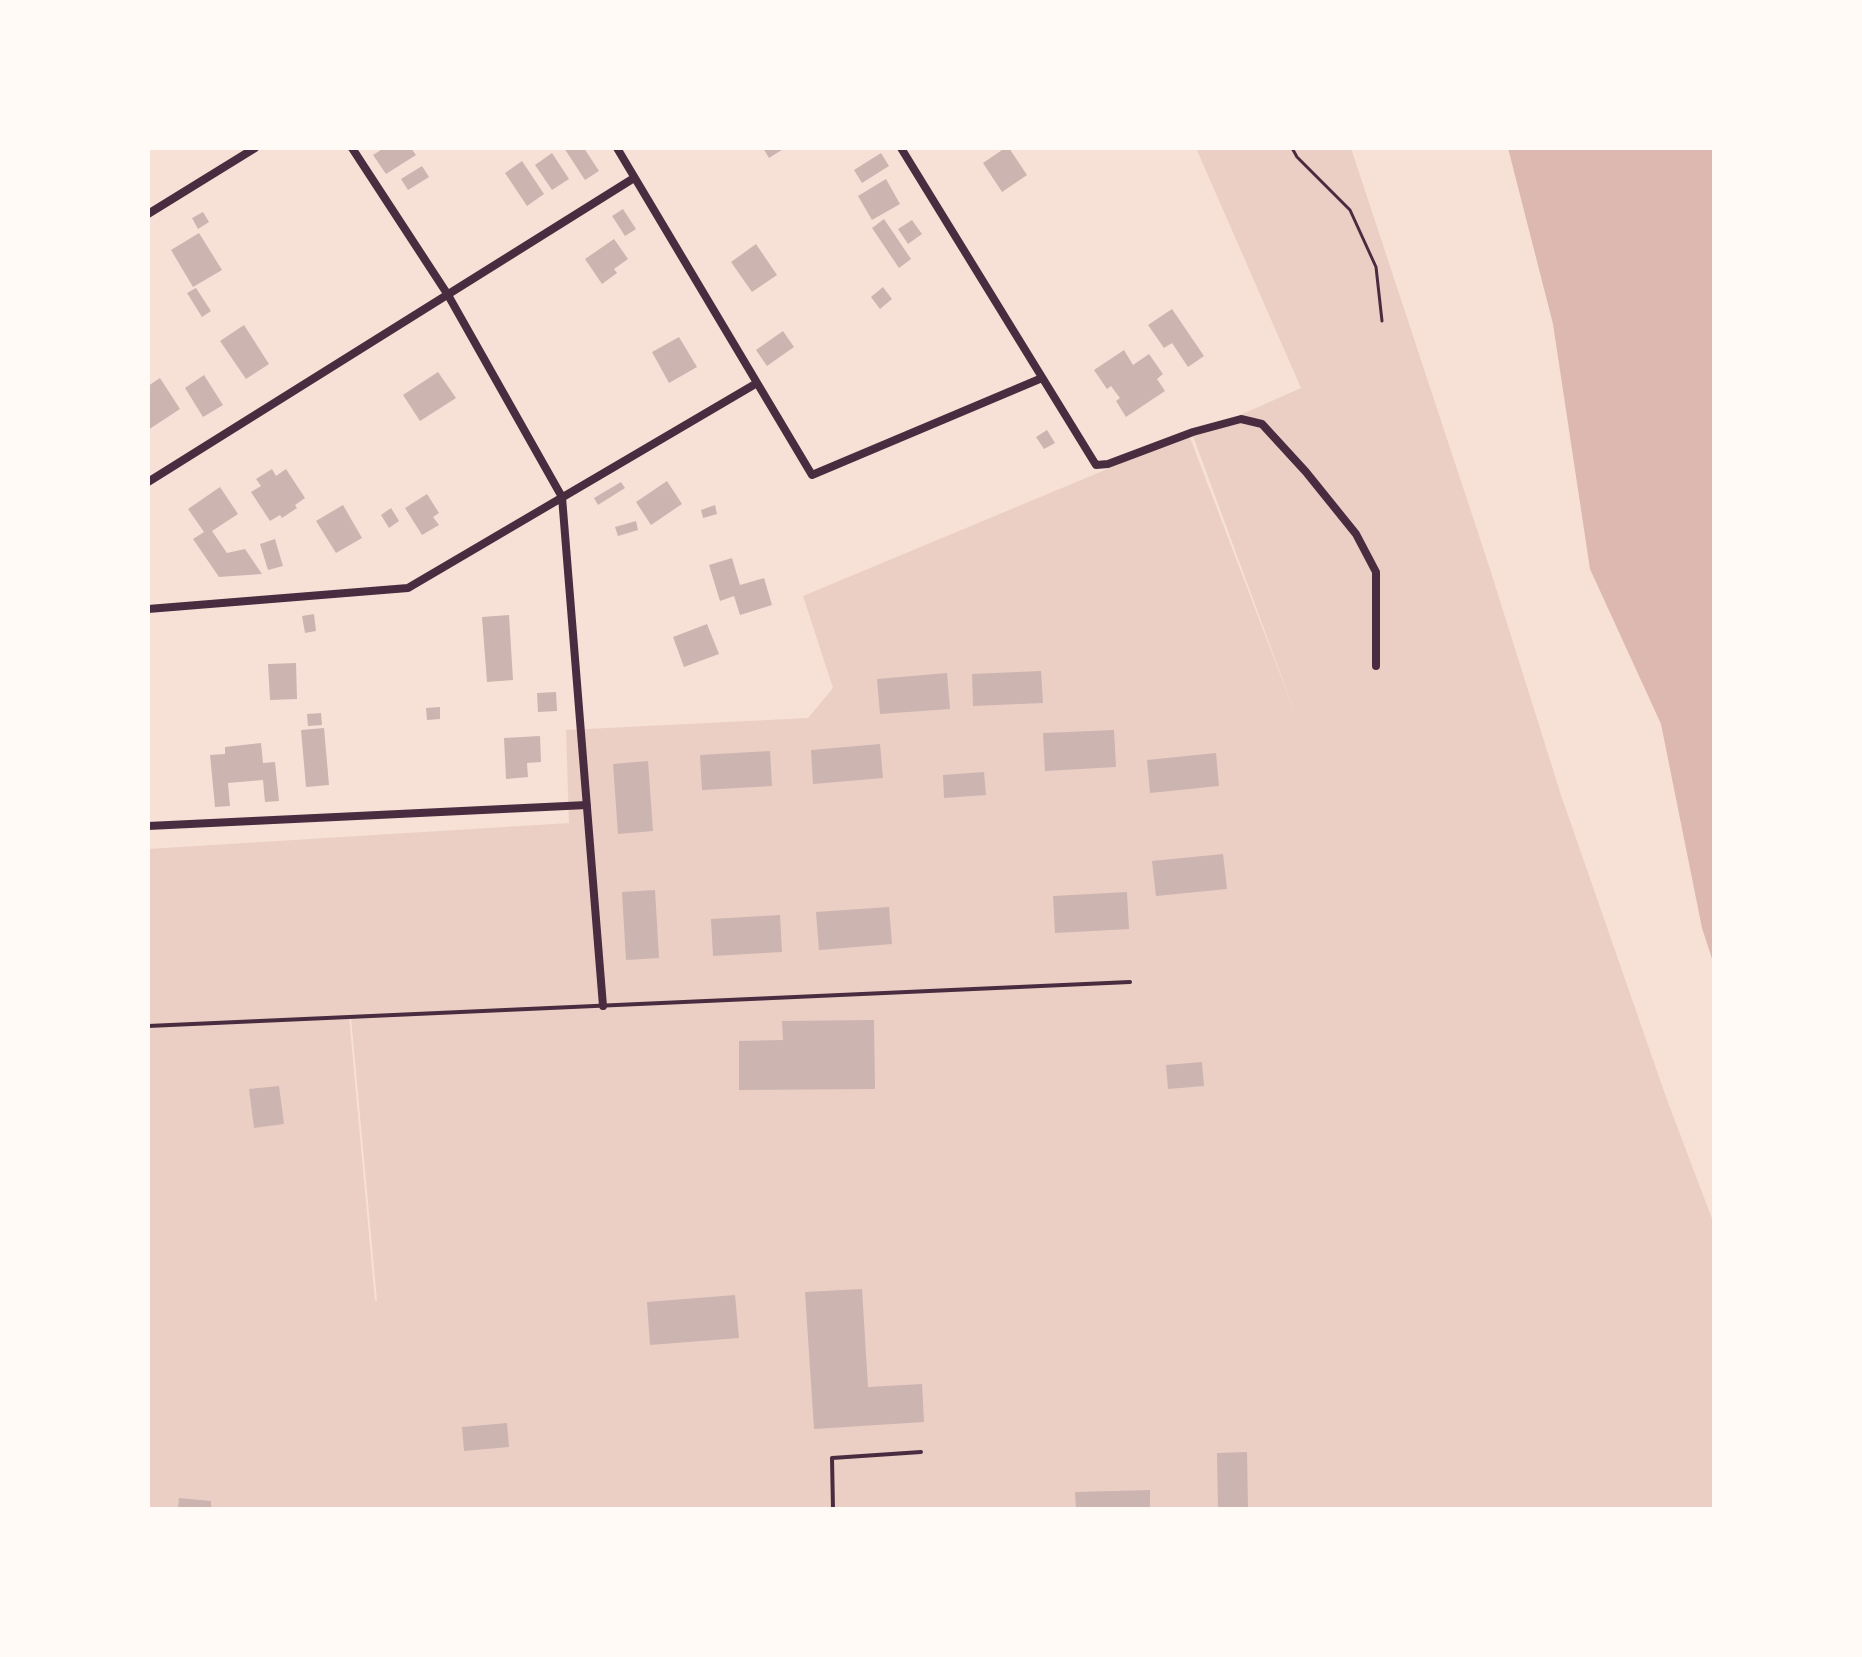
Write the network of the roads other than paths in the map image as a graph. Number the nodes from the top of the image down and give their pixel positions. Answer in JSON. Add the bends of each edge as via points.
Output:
{"nodes":[{"id":1,"x":255,"y":148,"type":"edge"},
{"id":2,"x":352,"y":148,"type":"edge"},
{"id":3,"x":617,"y":148,"type":"edge"},
{"id":4,"x":901,"y":148,"type":"edge"},
{"id":5,"x":634,"y":178,"type":"junction"},
{"id":6,"x":148,"y":214,"type":"edge"},
{"id":7,"x":448,"y":295,"type":"junction"},
{"id":8,"x":1042,"y":378,"type":"junction"},
{"id":9,"x":757,"y":383,"type":"junction"},
{"id":10,"x":148,"y":482,"type":"edge"},
{"id":11,"x":562,"y":497,"type":"junction"},
{"id":12,"x":148,"y":609,"type":"edge"},
{"id":13,"x":1376,"y":666,"type":"dead end"},
{"id":14,"x":587,"y":805,"type":"junction"},
{"id":15,"x":148,"y":826,"type":"edge"},
{"id":16,"x":1130,"y":982,"type":"dead end"},
{"id":17,"x":603,"y":1006,"type":"junction"},
{"id":18,"x":148,"y":1026,"type":"edge"},
{"id":19,"x":921,"y":1452,"type":"dead end"},
{"id":20,"x":833,"y":1509,"type":"edge"}],
"edges":[{"from":1,"to":6,"type":"street"},
{"from":2,"to":7,"type":"street"},
{"from":3,"to":5,"type":"street"},
{"from":4,"to":8,"type":"street"},
{"from":5,"to":7,"type":"street"},
{"from":5,"to":9,"type":"street"},
{"from":7,"to":10,"type":"street"},
{"from":7,"to":11,"type":"street"},
{"from":8,"to":9,"type":"street","via":[[812,475]]},
{"from":8,"to":13,"type":"street","via":[[1096,465],[1241,419],[1262,424],[1356,534],[1376,572]]},
{"from":9,"to":11,"type":"street"},
{"from":11,"to":12,"type":"street","via":[[408,588]]},
{"from":11,"to":14,"type":"street"},
{"from":14,"to":15,"type":"street"},
{"from":14,"to":17,"type":"street"},
{"from":16,"to":17,"type":"lane"},
{"from":17,"to":18,"type":"lane"},
{"from":19,"to":20,"type":"lane","via":[[832,1458]]}]}
